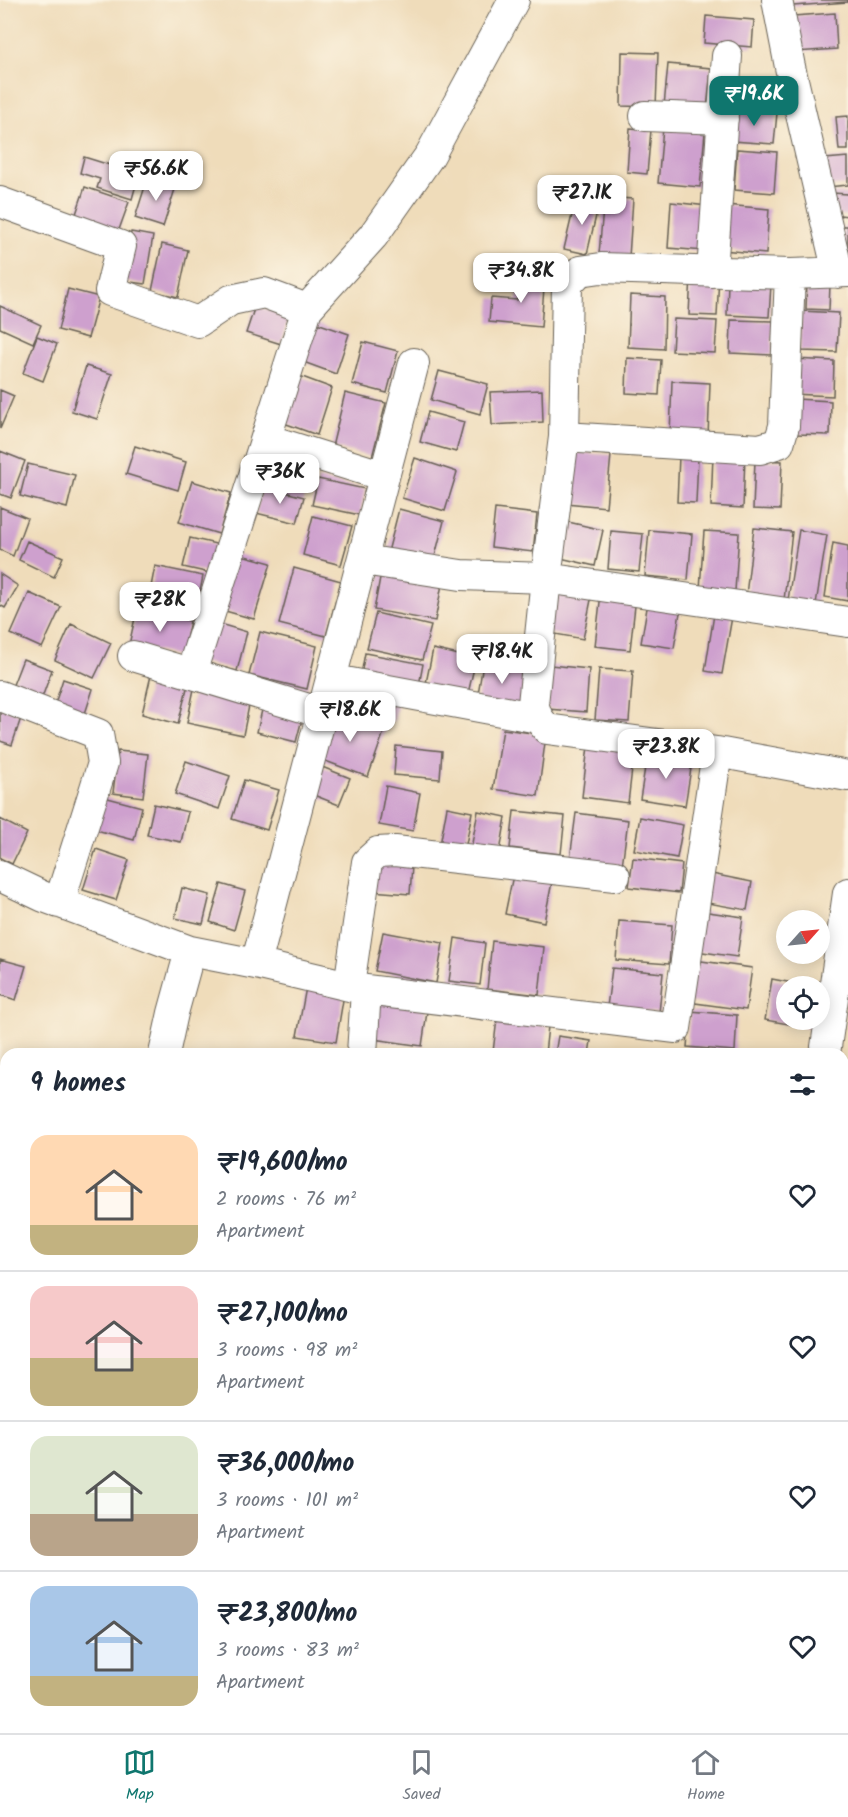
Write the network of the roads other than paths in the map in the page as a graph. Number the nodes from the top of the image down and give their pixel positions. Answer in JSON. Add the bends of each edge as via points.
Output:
{"nodes":[{"id":1,"x":514,"y":0,"type":"edge"},
{"id":2,"x":777,"y":0,"type":"edge"},
{"id":3,"x":727,"y":56,"type":"dead end"},
{"id":4,"x":645,"y":116,"type":"dead end"},
{"id":5,"x":723,"y":119,"type":"junction"},
{"id":6,"x":0,"y":202,"type":"edge"},
{"id":7,"x":712,"y":272,"type":"junction"},
{"id":8,"x":843,"y":272,"type":"edge"},
{"id":9,"x":790,"y":274,"type":"junction"},
{"id":10,"x":307,"y":309,"type":"junction"},
{"id":11,"x":414,"y":363,"type":"dead end"},
{"id":12,"x":564,"y":438,"type":"junction"},
{"id":13,"x":266,"y":439,"type":"junction"},
{"id":14,"x":384,"y":476,"type":"junction"},
{"id":15,"x":363,"y":560,"type":"junction"},
{"id":16,"x":546,"y":578,"type":"junction"},
{"id":17,"x":848,"y":622,"type":"edge"},
{"id":18,"x":133,"y":656,"type":"dead end"},
{"id":19,"x":190,"y":673,"type":"junction"},
{"id":20,"x":345,"y":682,"type":"dead end"},
{"id":21,"x":0,"y":696,"type":"edge"},
{"id":22,"x":322,"y":713,"type":"junction"},
{"id":23,"x":538,"y":718,"type":"junction"},
{"id":24,"x":717,"y":752,"type":"junction"},
{"id":25,"x":848,"y":776,"type":"edge"},
{"id":26,"x":0,"y":876,"type":"edge"},
{"id":27,"x":615,"y":876,"type":"dead end"},
{"id":28,"x":848,"y":893,"type":"edge"},
{"id":29,"x":59,"y":903,"type":"junction"},
{"id":30,"x":845,"y":940,"type":"edge"},
{"id":31,"x":190,"y":951,"type":"junction"},
{"id":32,"x":256,"y":964,"type":"junction"},
{"id":33,"x":357,"y":988,"type":"junction"},
{"id":34,"x":674,"y":1042,"type":"edge"},
{"id":35,"x":165,"y":1048,"type":"edge"},
{"id":36,"x":362,"y":1048,"type":"edge"},
{"id":37,"x":826,"y":1048,"type":"edge"}],
"edges":[{"from":1,"to":10,"type":"street","via":[[430,155],[373,236]]},
{"from":2,"to":8,"type":"street"},
{"from":3,"to":5,"type":"street"},
{"from":4,"to":5,"type":"street"},
{"from":5,"to":7,"type":"street"},
{"from":6,"to":10,"type":"street","via":[[121,246],[110,291],[198,322],[231,300],[264,294]]},
{"from":7,"to":9,"type":"street"},
{"from":7,"to":12,"type":"street","via":[[601,268],[580,271],[567,284]]},
{"from":8,"to":9,"type":"street"},
{"from":9,"to":12,"type":"street","via":[[784,426],[779,442],[760,449]]},
{"from":10,"to":13,"type":"street"},
{"from":11,"to":14,"type":"street"},
{"from":12,"to":16,"type":"street"},
{"from":13,"to":14,"type":"street"},
{"from":13,"to":19,"type":"street"},
{"from":14,"to":15,"type":"street"},
{"from":15,"to":16,"type":"street","via":[[461,575]]},
{"from":15,"to":22,"type":"street"},
{"from":16,"to":17,"type":"street"},
{"from":16,"to":23,"type":"street","via":[[533,704]]},
{"from":18,"to":19,"type":"street"},
{"from":19,"to":22,"type":"street"},
{"from":20,"to":23,"type":"street"},
{"from":21,"to":29,"type":"street","via":[[98,734],[103,763]]},
{"from":22,"to":32,"type":"street"},
{"from":23,"to":24,"type":"street","via":[[547,729]]},
{"from":24,"to":25,"type":"street"},
{"from":24,"to":34,"type":"street"},
{"from":26,"to":29,"type":"street"},
{"from":27,"to":33,"type":"street","via":[[378,852],[367,862]]},
{"from":28,"to":30,"type":"street"},
{"from":29,"to":31,"type":"street"},
{"from":30,"to":37,"type":"street"},
{"from":31,"to":32,"type":"street"},
{"from":31,"to":35,"type":"street"},
{"from":32,"to":33,"type":"street"},
{"from":33,"to":34,"type":"street"},
{"from":33,"to":36,"type":"street"}]}
